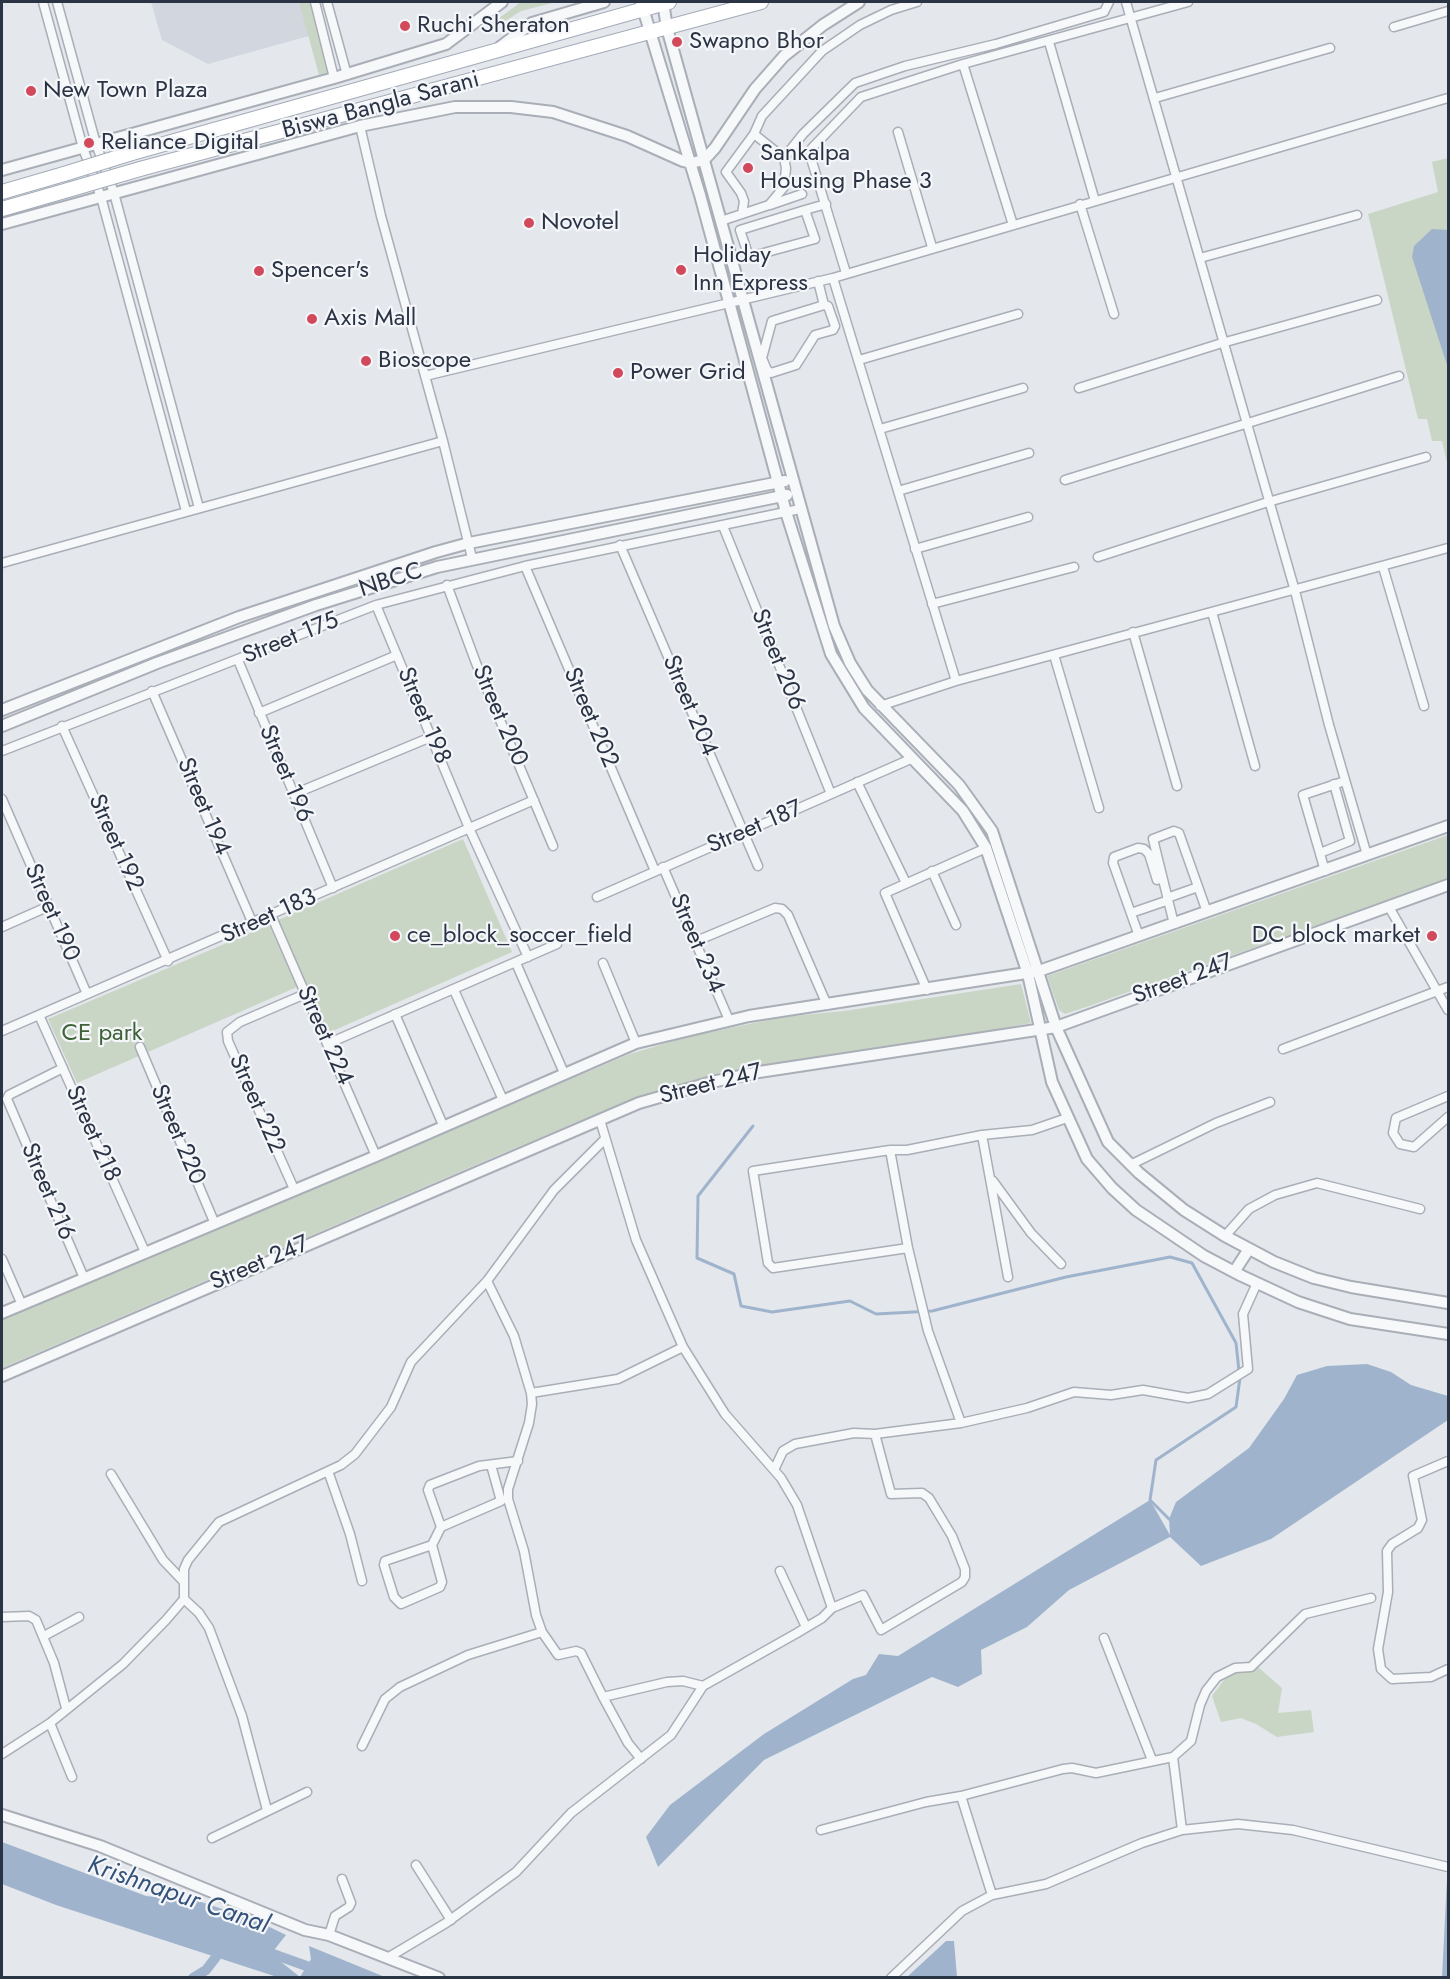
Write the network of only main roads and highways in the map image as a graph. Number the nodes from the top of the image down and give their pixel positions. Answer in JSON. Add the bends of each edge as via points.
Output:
{"nodes":[{"id":1,"x":665,"y":2,"type":"edge"},
{"id":2,"x":761,"y":2,"type":"edge"},
{"id":3,"x":642,"y":5,"type":"edge"},
{"id":4,"x":2,"y":192,"type":"edge"},
{"id":5,"x":2,"y":209,"type":"edge"}],
"edges":[{"from":1,"to":3,"type":"main road","name":"Biswa Bangla Sarani"},
{"from":2,"to":5,"type":"main road","name":"Biswa Bangla Sarani","bridge":true},
{"from":3,"to":4,"type":"main road","name":"Biswa Bangla Sarani","bridge":true}]}
